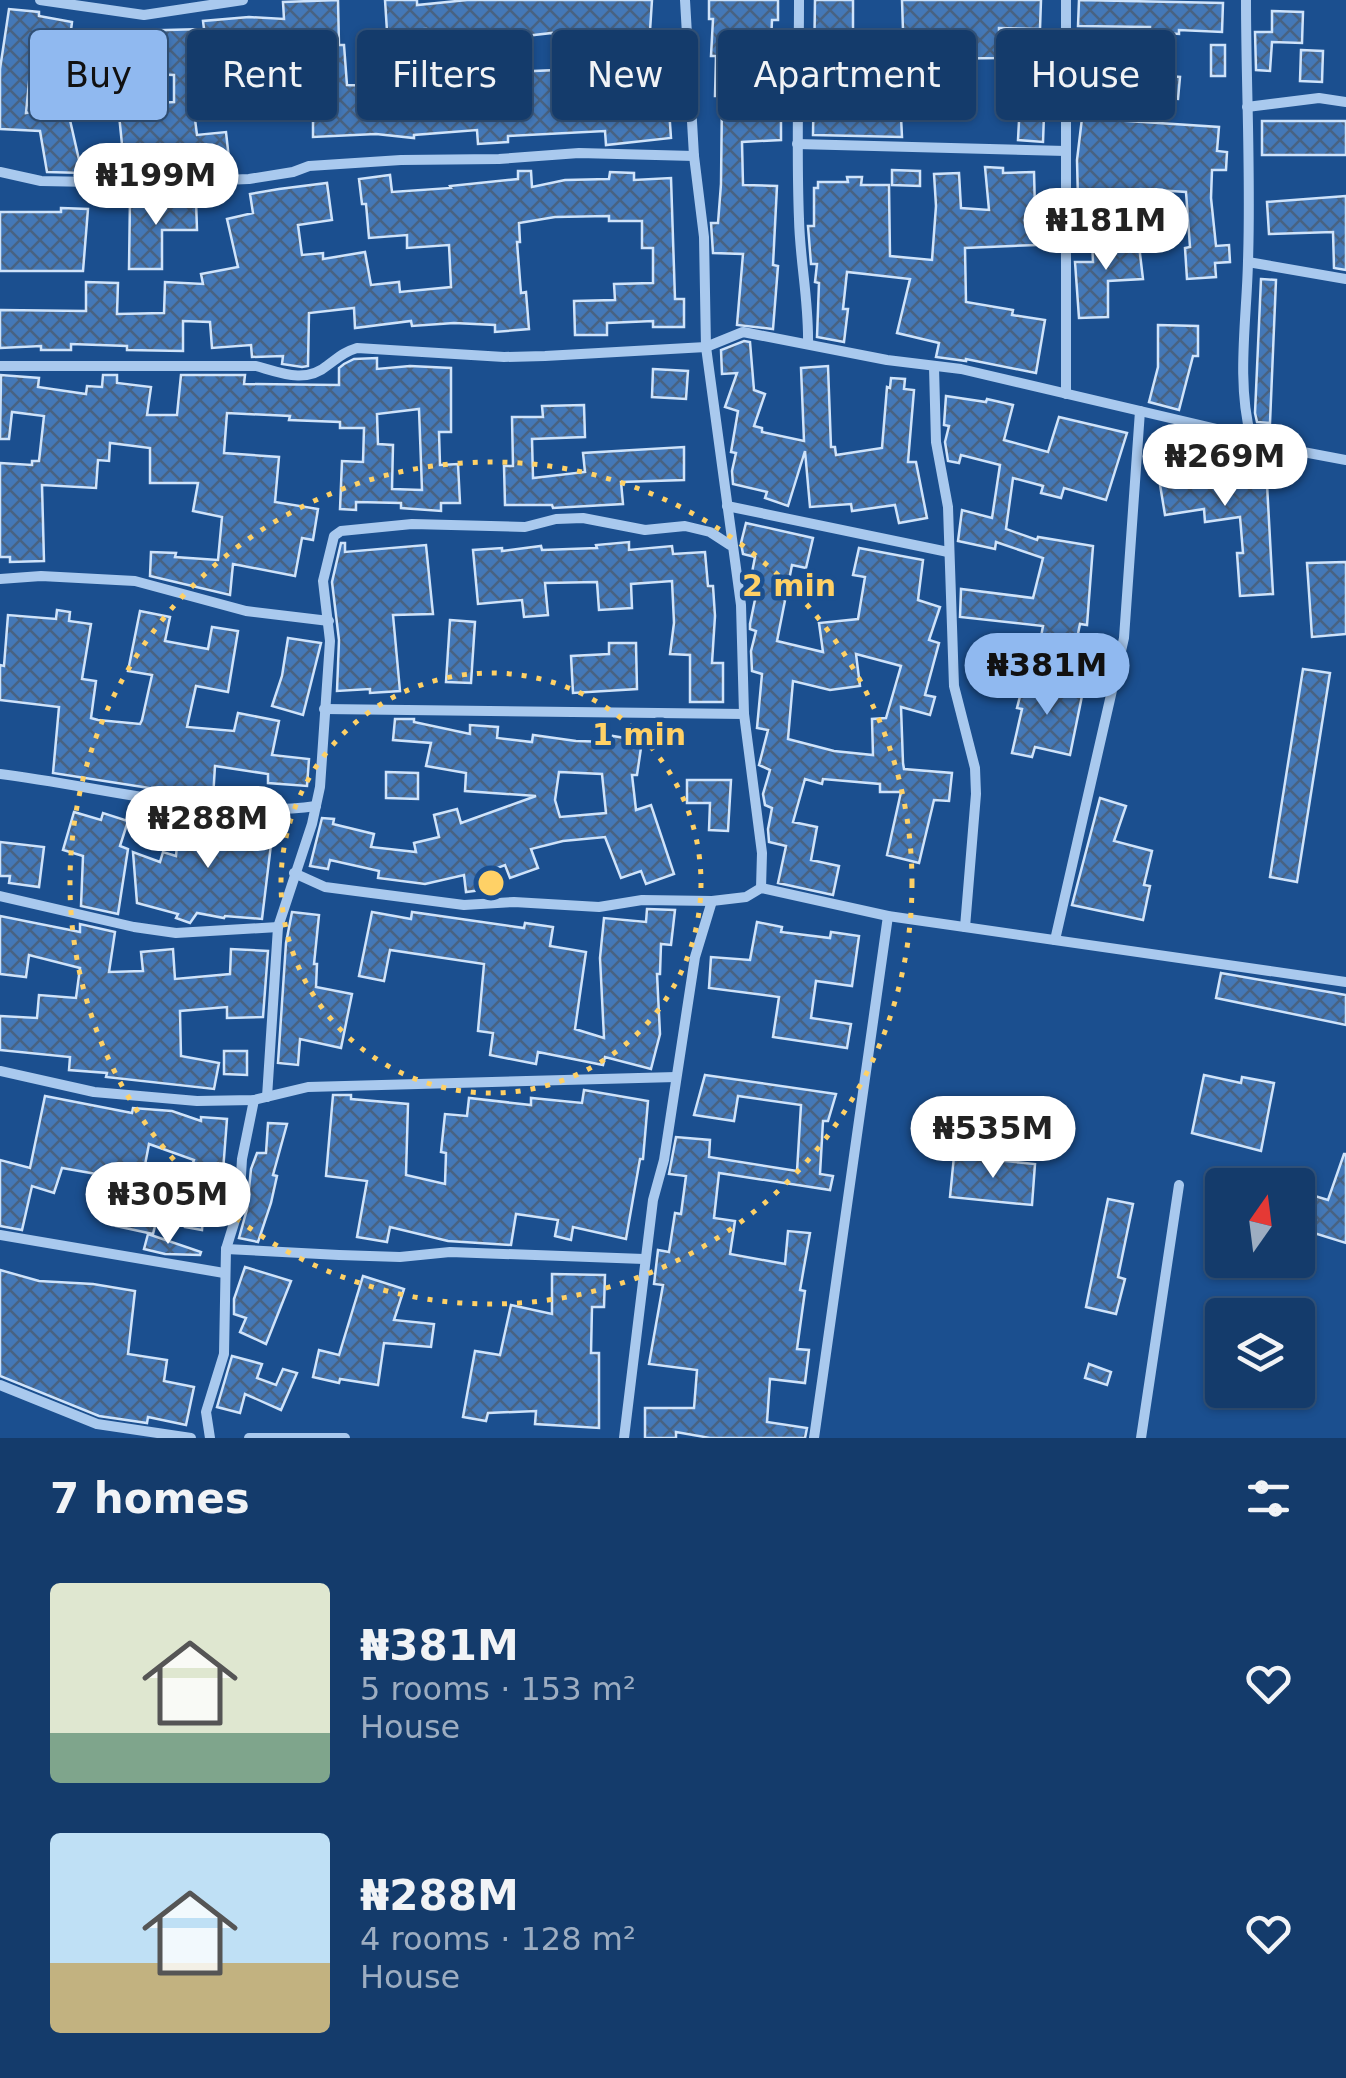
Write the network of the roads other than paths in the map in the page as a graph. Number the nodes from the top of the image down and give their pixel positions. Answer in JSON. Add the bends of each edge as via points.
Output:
{"nodes":[{"id":1,"x":40,"y":0,"type":"edge"},
{"id":2,"x":242,"y":0,"type":"edge"},
{"id":3,"x":685,"y":0,"type":"edge"},
{"id":4,"x":800,"y":0,"type":"edge"},
{"id":5,"x":1066,"y":0,"type":"edge"},
{"id":6,"x":1246,"y":0,"type":"edge"},
{"id":7,"x":1346,"y":102,"type":"edge"},
{"id":8,"x":1247,"y":107,"type":"junction"},
{"id":9,"x":797,"y":144,"type":"junction"},
{"id":10,"x":1066,"y":152,"type":"junction"},
{"id":11,"x":694,"y":156,"type":"junction"},
{"id":12,"x":0,"y":172,"type":"edge"},
{"id":13,"x":1248,"y":262,"type":"junction"},
{"id":14,"x":1346,"y":279,"type":"edge"},
{"id":15,"x":808,"y":344,"type":"junction"},
{"id":16,"x":706,"y":347,"type":"junction"},
{"id":17,"x":0,"y":366,"type":"edge"},
{"id":18,"x":934,"y":367,"type":"junction"},
{"id":19,"x":1066,"y":394,"type":"junction"},
{"id":20,"x":1140,"y":411,"type":"junction"},
{"id":21,"x":1251,"y":437,"type":"junction"},
{"id":22,"x":1346,"y":460,"type":"edge"},
{"id":23,"x":726,"y":506,"type":"junction"},
{"id":24,"x":730,"y":544,"type":"junction"},
{"id":25,"x":948,"y":552,"type":"junction"},
{"id":26,"x":0,"y":579,"type":"edge"},
{"id":27,"x":329,"y":621,"type":"junction"},
{"id":28,"x":324,"y":709,"type":"junction"},
{"id":29,"x":744,"y":714,"type":"junction"},
{"id":30,"x":0,"y":774,"type":"edge"},
{"id":31,"x":316,"y":806,"type":"junction"},
{"id":32,"x":290,"y":810,"type":"junction"},
{"id":33,"x":312,"y":824,"type":"junction"},
{"id":34,"x":294,"y":873,"type":"junction"},
{"id":35,"x":762,"y":888,"type":"junction"},
{"id":36,"x":0,"y":896,"type":"edge"},
{"id":37,"x":712,"y":901,"type":"junction"},
{"id":38,"x":888,"y":916,"type":"junction"},
{"id":39,"x":278,"y":927,"type":"junction"},
{"id":40,"x":965,"y":927,"type":"junction"},
{"id":41,"x":1055,"y":940,"type":"junction"},
{"id":42,"x":1346,"y":982,"type":"edge"},
{"id":43,"x":0,"y":1071,"type":"edge"},
{"id":44,"x":676,"y":1077,"type":"junction"},
{"id":45,"x":267,"y":1097,"type":"junction"},
{"id":46,"x":254,"y":1100,"type":"junction"},
{"id":47,"x":1179,"y":1185,"type":"dead end"},
{"id":48,"x":0,"y":1235,"type":"edge"},
{"id":49,"x":226,"y":1249,"type":"junction"},
{"id":50,"x":644,"y":1259,"type":"junction"},
{"id":51,"x":224,"y":1273,"type":"junction"},
{"id":52,"x":0,"y":1385,"type":"edge"},
{"id":53,"x":190,"y":1438,"type":"edge"},
{"id":54,"x":210,"y":1438,"type":"edge"},
{"id":55,"x":249,"y":1438,"type":"edge"},
{"id":56,"x":345,"y":1438,"type":"edge"},
{"id":57,"x":624,"y":1438,"type":"edge"},
{"id":58,"x":814,"y":1438,"type":"edge"},
{"id":59,"x":1141,"y":1438,"type":"edge"}],
"edges":[{"from":1,"to":2,"type":"street","via":[[144,15]]},
{"from":3,"to":11,"type":"street"},
{"from":4,"to":9,"type":"street"},
{"from":5,"to":10,"type":"street"},
{"from":6,"to":8,"type":"street"},
{"from":7,"to":8,"type":"street","via":[[1319,98]]},
{"from":8,"to":13,"type":"street"},
{"from":9,"to":10,"type":"street"},
{"from":9,"to":15,"type":"street"},
{"from":10,"to":19,"type":"street"},
{"from":11,"to":12,"type":"street","via":[[400,160],[309,166],[249,179],[142,183],[42,181]]},
{"from":11,"to":16,"type":"street"},
{"from":13,"to":14,"type":"street"},
{"from":13,"to":21,"type":"street","via":[[1244,366]]},
{"from":15,"to":16,"type":"street","via":[[743,332]]},
{"from":15,"to":18,"type":"street"},
{"from":16,"to":17,"type":"street","via":[[504,357],[357,348],[309,377],[256,366]]},
{"from":16,"to":23,"type":"street"},
{"from":18,"to":19,"type":"street"},
{"from":18,"to":25,"type":"street"},
{"from":19,"to":20,"type":"street"},
{"from":20,"to":21,"type":"street"},
{"from":20,"to":41,"type":"street","via":[[1124,638]]},
{"from":21,"to":22,"type":"street"},
{"from":23,"to":24,"type":"street"},
{"from":23,"to":25,"type":"street"},
{"from":24,"to":27,"type":"street","via":[[686,526],[644,530],[583,518],[526,527],[412,524],[341,531],[330,545],[323,582]]},
{"from":24,"to":29,"type":"street","via":[[741,605]]},
{"from":25,"to":40,"type":"street","via":[[954,686],[975,768]]},
{"from":26,"to":27,"type":"street","via":[[134,581],[246,611]]},
{"from":27,"to":28,"type":"street"},
{"from":28,"to":29,"type":"street"},
{"from":28,"to":31,"type":"street"},
{"from":29,"to":35,"type":"street"},
{"from":30,"to":32,"type":"street","via":[[136,796]]},
{"from":31,"to":32,"type":"street"},
{"from":31,"to":33,"type":"street"},
{"from":32,"to":33,"type":"street"},
{"from":33,"to":34,"type":"street"},
{"from":34,"to":37,"type":"street","via":[[325,888],[464,905]]},
{"from":34,"to":39,"type":"street"},
{"from":35,"to":37,"type":"street"},
{"from":35,"to":38,"type":"street"},
{"from":36,"to":39,"type":"street","via":[[176,932]]},
{"from":37,"to":44,"type":"street","via":[[695,957]]},
{"from":38,"to":40,"type":"street"},
{"from":38,"to":58,"type":"street"},
{"from":39,"to":45,"type":"street"},
{"from":40,"to":41,"type":"street"},
{"from":41,"to":42,"type":"street"},
{"from":43,"to":46,"type":"street","via":[[94,1092]]},
{"from":44,"to":45,"type":"street","via":[[308,1087]]},
{"from":44,"to":50,"type":"street"},
{"from":45,"to":46,"type":"street"},
{"from":46,"to":49,"type":"street","via":[[239,1207]]},
{"from":47,"to":59,"type":"street"},
{"from":48,"to":51,"type":"street"},
{"from":49,"to":50,"type":"street"},
{"from":49,"to":51,"type":"street"},
{"from":50,"to":57,"type":"street"},
{"from":51,"to":54,"type":"street","via":[[224,1354],[206,1412]]},
{"from":52,"to":53,"type":"street","via":[[97,1424]]},
{"from":55,"to":56,"type":"street"}]}
